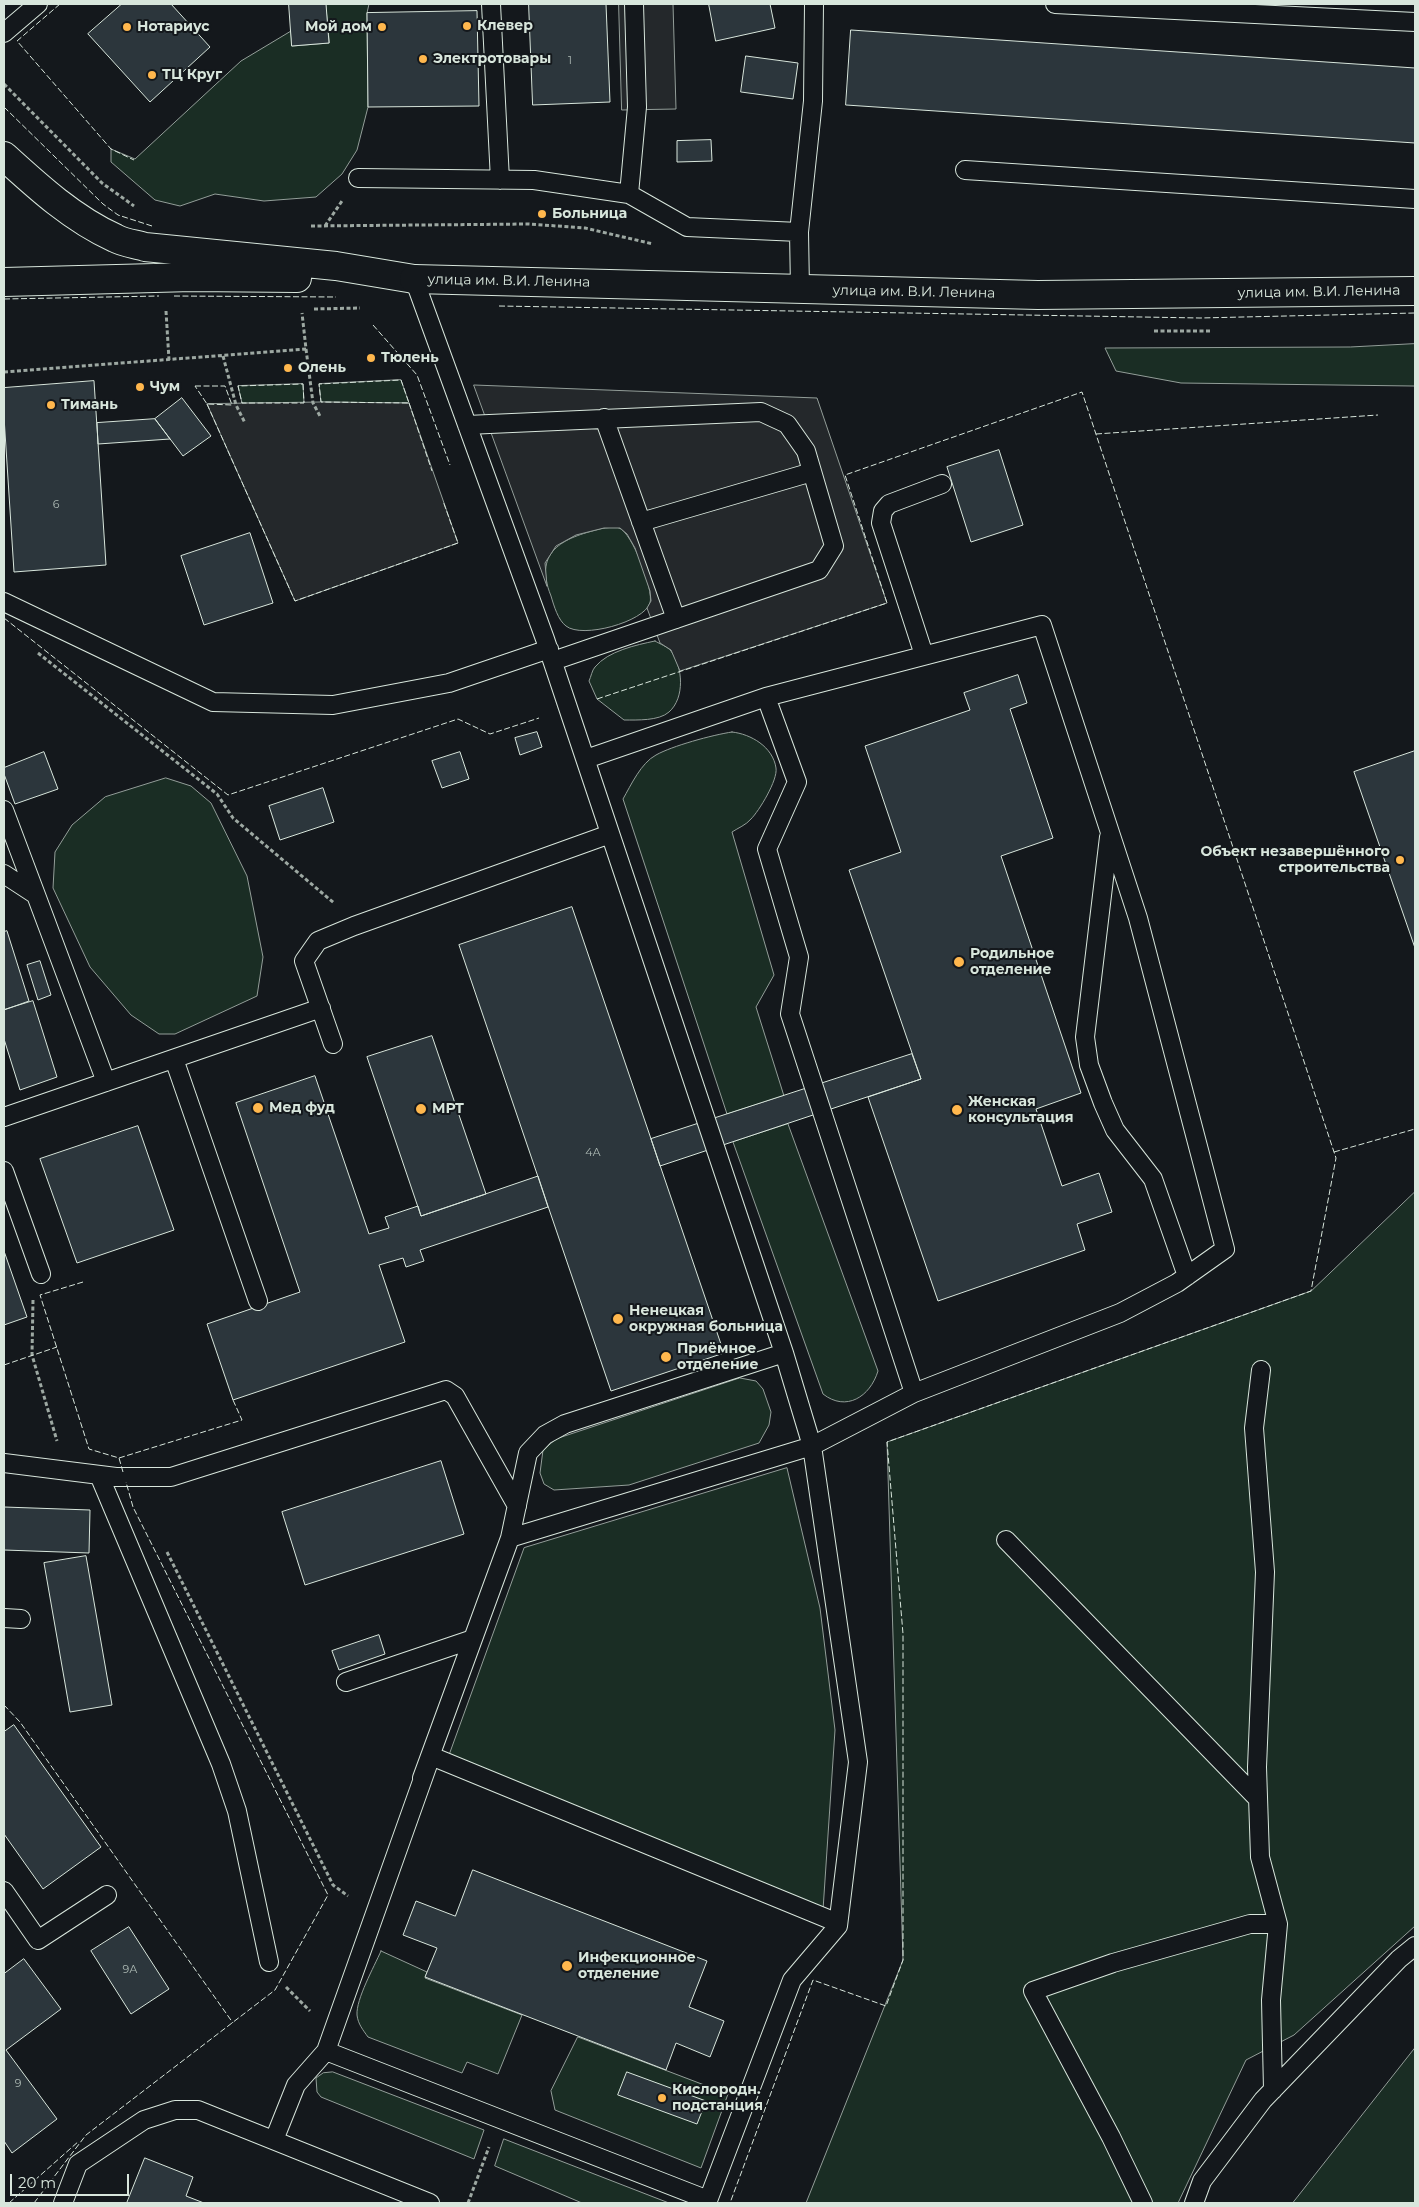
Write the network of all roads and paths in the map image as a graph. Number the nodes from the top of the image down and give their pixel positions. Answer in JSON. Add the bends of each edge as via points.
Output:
{"nodes":[{"id":1,"x":38,"y":4,"type":"edge"},
{"id":2,"x":491,"y":4,"type":"edge"},
{"id":3,"x":634,"y":4,"type":"edge"},
{"id":4,"x":814,"y":4,"type":"edge"},
{"id":5,"x":1055,"y":4,"type":"edge"},
{"id":6,"x":1249,"y":9,"type":"edge"},
{"id":7,"x":1415,"y":22,"type":"edge"},
{"id":8,"x":4,"y":33,"type":"edge"},
{"id":9,"x":4,"y":156,"type":"edge"},
{"id":10,"x":966,"y":170,"type":"dead end"},
{"id":11,"x":358,"y":178,"type":"dead end"},
{"id":12,"x":500,"y":180,"type":"junction"},
{"id":13,"x":629,"y":194,"type":"junction"},
{"id":14,"x":1415,"y":199,"type":"edge"},
{"id":15,"x":799,"y":232,"type":"junction"},
{"id":16,"x":414,"y":279,"type":"junction"},
{"id":17,"x":4,"y":282,"type":"edge"},
{"id":18,"x":800,"y":289,"type":"junction"},
{"id":19,"x":1415,"y":290,"type":"edge"},
{"id":20,"x":301,"y":309,"type":"dead end"},
{"id":21,"x":166,"y":314,"type":"dead end"},
{"id":22,"x":306,"y":349,"type":"junction"},
{"id":23,"x":223,"y":356,"type":"junction"},
{"id":24,"x":169,"y":360,"type":"junction"},
{"id":25,"x":4,"y":372,"type":"edge"},
{"id":26,"x":321,"y":418,"type":"dead end"},
{"id":27,"x":604,"y":418,"type":"junction"},
{"id":28,"x":245,"y":423,"type":"dead end"},
{"id":29,"x":467,"y":425,"type":"junction"},
{"id":30,"x":812,"y":472,"type":"junction"},
{"id":31,"x":942,"y":484,"type":"dead end"},
{"id":32,"x":641,"y":522,"type":"junction"},
{"id":33,"x":4,"y":602,"type":"edge"},
{"id":34,"x":676,"y":619,"type":"junction"},
{"id":35,"x":34,"y":651,"type":"dead end"},
{"id":36,"x":551,"y":655,"type":"junction"},
{"id":37,"x":924,"y":655,"type":"junction"},
{"id":38,"x":766,"y":697,"type":"junction"},
{"id":39,"x":586,"y":759,"type":"junction"},
{"id":40,"x":4,"y":810,"type":"edge"},
{"id":41,"x":1110,"y":831,"type":"junction"},
{"id":42,"x":610,"y":834,"type":"junction"},
{"id":43,"x":4,"y":874,"type":"edge"},
{"id":44,"x":36,"y":895,"type":"junction"},
{"id":45,"x":360,"y":924,"type":"junction"},
{"id":46,"x":321,"y":1008,"type":"junction"},
{"id":47,"x":333,"y":1044,"type":"dead end"},
{"id":48,"x":174,"y":1059,"type":"junction"},
{"id":49,"x":106,"y":1082,"type":"junction"},
{"id":50,"x":4,"y":1117,"type":"edge"},
{"id":51,"x":4,"y":1171,"type":"edge"},
{"id":52,"x":41,"y":1274,"type":"joint"},
{"id":53,"x":1187,"y":1276,"type":"junction"},
{"id":54,"x":258,"y":1300,"type":"dead end"},
{"id":55,"x":784,"y":1353,"type":"junction"},
{"id":56,"x":1261,"y":1370,"type":"dead end"},
{"id":57,"x":914,"y":1393,"type":"junction"},
{"id":58,"x":812,"y":1446,"type":"junction"},
{"id":59,"x":4,"y":1463,"type":"edge"},
{"id":60,"x":65,"y":1470,"type":"junction"},
{"id":61,"x":99,"y":1475,"type":"junction"},
{"id":62,"x":517,"y":1506,"type":"junction"},
{"id":63,"x":510,"y":1538,"type":"junction"},
{"id":64,"x":1006,"y":1540,"type":"dead end"},
{"id":65,"x":165,"y":1549,"type":"dead end"},
{"id":66,"x":473,"y":1639,"type":"junction"},
{"id":67,"x":346,"y":1682,"type":"dead end"},
{"id":68,"x":422,"y":1778,"type":"junction"},
{"id":69,"x":1258,"y":1800,"type":"junction"},
{"id":70,"x":4,"y":1891,"type":"edge"},
{"id":71,"x":108,"y":1895,"type":"dead end"},
{"id":72,"x":374,"y":1915,"type":"junction"},
{"id":73,"x":838,"y":1923,"type":"junction"},
{"id":74,"x":1278,"y":1924,"type":"junction"},
{"id":75,"x":1415,"y":1946,"type":"edge"},
{"id":76,"x":269,"y":1962,"type":"joint"},
{"id":77,"x":332,"y":2033,"type":"junction"},
{"id":78,"x":326,"y":2051,"type":"junction"},
{"id":79,"x":1273,"y":2090,"type":"junction"},
{"id":80,"x":500,"y":2119,"type":"junction"},
{"id":81,"x":274,"y":2140,"type":"junction"},
{"id":82,"x":708,"y":2202,"type":"edge"},
{"id":83,"x":63,"y":2203,"type":"edge"},
{"id":84,"x":430,"y":2203,"type":"edge"},
{"id":85,"x":468,"y":2203,"type":"edge"},
{"id":86,"x":1143,"y":2203,"type":"edge"},
{"id":87,"x":1194,"y":2203,"type":"edge"}],
"edges":[{"from":1,"to":8,"type":"lane"},
{"from":2,"to":12,"type":"lane"},
{"from":3,"to":13,"type":"lane","via":[[637,107]]},
{"from":4,"to":15,"type":"lane","via":[[813,101]]},
{"from":5,"to":6,"type":"lane"},
{"from":6,"to":7,"type":"lane"},
{"from":9,"to":16,"type":"main road","via":[[75,216],[116,239],[145,247],[336,266]]},
{"from":10,"to":14,"type":"lane"},
{"from":11,"to":12,"type":"lane"},
{"from":12,"to":13,"type":"lane","via":[[534,180]]},
{"from":13,"to":15,"type":"lane","via":[[687,227]]},
{"from":15,"to":18,"type":"lane"},
{"from":16,"to":17,"type":"main road","via":[[179,278]]},
{"from":16,"to":18,"type":"main road","name":"улица им. В.И. Ленина"},
{"from":16,"to":29,"type":"lane"},
{"from":18,"to":19,"type":"main road","name":"улица им. В.И. Ленина","via":[[1038,295]]},
{"from":20,"to":22,"type":"path"},
{"from":21,"to":24,"type":"path"},
{"from":22,"to":23,"type":"path"},
{"from":22,"to":26,"type":"path","via":[[313,403]]},
{"from":23,"to":24,"type":"path"},
{"from":23,"to":28,"type":"path","via":[[236,405]]},
{"from":24,"to":25,"type":"path"},
{"from":27,"to":29,"type":"lane"},
{"from":27,"to":30,"type":"lane","via":[[761,412],[787,424],[806,451]]},
{"from":27,"to":32,"type":"lane"},
{"from":29,"to":36,"type":"lane"},
{"from":30,"to":32,"type":"lane"},
{"from":30,"to":34,"type":"lane","via":[[834,546],[819,570]]},
{"from":31,"to":37,"type":"lane","via":[[889,504],[883,511],[881,523]]},
{"from":32,"to":34,"type":"lane"},
{"from":33,"to":36,"type":"lane","via":[[213,702],[333,706],[449,683]]},
{"from":34,"to":36,"type":"lane"},
{"from":35,"to":45,"type":"path","via":[[217,794],[233,818]]},
{"from":36,"to":39,"type":"lane"},
{"from":37,"to":38,"type":"lane"},
{"from":37,"to":41,"type":"lane","via":[[1042,625]]},
{"from":38,"to":39,"type":"lane"},
{"from":38,"to":57,"type":"lane","via":[[797,782],[767,849],[799,957],[790,1014]]},
{"from":39,"to":42,"type":"lane"},
{"from":40,"to":44,"type":"lane"},
{"from":41,"to":53,"type":"lane","via":[[1085,1037],[1089,1064],[1115,1130],[1153,1179]]},
{"from":41,"to":53,"type":"lane","via":[[1138,918],[1225,1249]]},
{"from":42,"to":45,"type":"lane"},
{"from":42,"to":55,"type":"lane"},
{"from":43,"to":44,"type":"lane"},
{"from":44,"to":49,"type":"lane"},
{"from":45,"to":46,"type":"lane","via":[[318,942],[304,961]]},
{"from":46,"to":47,"type":"lane"},
{"from":46,"to":48,"type":"lane"},
{"from":48,"to":49,"type":"lane"},
{"from":48,"to":54,"type":"lane"},
{"from":49,"to":50,"type":"lane"},
{"from":51,"to":52,"type":"lane"},
{"from":52,"to":60,"type":"path","via":[[32,1304],[32,1355]]},
{"from":53,"to":57,"type":"lane","via":[[1120,1313]]},
{"from":55,"to":58,"type":"lane"},
{"from":55,"to":62,"type":"lane","via":[[565,1424],[545,1435],[528,1453]]},
{"from":56,"to":69,"type":"lane","via":[[1254,1428],[1265,1572]]},
{"from":57,"to":58,"type":"lane"},
{"from":58,"to":63,"type":"lane"},
{"from":58,"to":73,"type":"lane","via":[[858,1762]]},
{"from":59,"to":60,"type":"lane"},
{"from":60,"to":61,"type":"lane"},
{"from":61,"to":62,"type":"lane","via":[[171,1476],[446,1390],[455,1396]]},
{"from":61,"to":76,"type":"lane","via":[[237,1810]]},
{"from":62,"to":63,"type":"lane"},
{"from":63,"to":66,"type":"lane"},
{"from":64,"to":69,"type":"lane"},
{"from":65,"to":72,"type":"path","via":[[333,1885]]},
{"from":66,"to":67,"type":"lane"},
{"from":66,"to":68,"type":"lane"},
{"from":68,"to":72,"type":"lane"},
{"from":68,"to":73,"type":"lane","via":[[431,1756]]},
{"from":69,"to":74,"type":"lane","via":[[1260,1857]]},
{"from":70,"to":71,"type":"lane","via":[[38,1940]]},
{"from":72,"to":77,"type":"lane"},
{"from":73,"to":82,"type":"lane","via":[[792,1980]]},
{"from":74,"to":79,"type":"lane","via":[[1271,2000]]},
{"from":74,"to":86,"type":"lane","via":[[1250,1924],[1113,1963],[1033,1991]]},
{"from":75,"to":79,"type":"lane"},
{"from":76,"to":77,"type":"path","via":[[280,1981]]},
{"from":77,"to":78,"type":"lane"},
{"from":78,"to":80,"type":"lane"},
{"from":78,"to":81,"type":"lane","via":[[296,2085]]},
{"from":79,"to":87,"type":"lane","via":[[1202,2181]]},
{"from":80,"to":82,"type":"lane"},
{"from":80,"to":85,"type":"path"},
{"from":81,"to":83,"type":"lane","via":[[198,2110],[175,2110],[144,2120],[78,2164]]},
{"from":81,"to":84,"type":"lane"}]}
